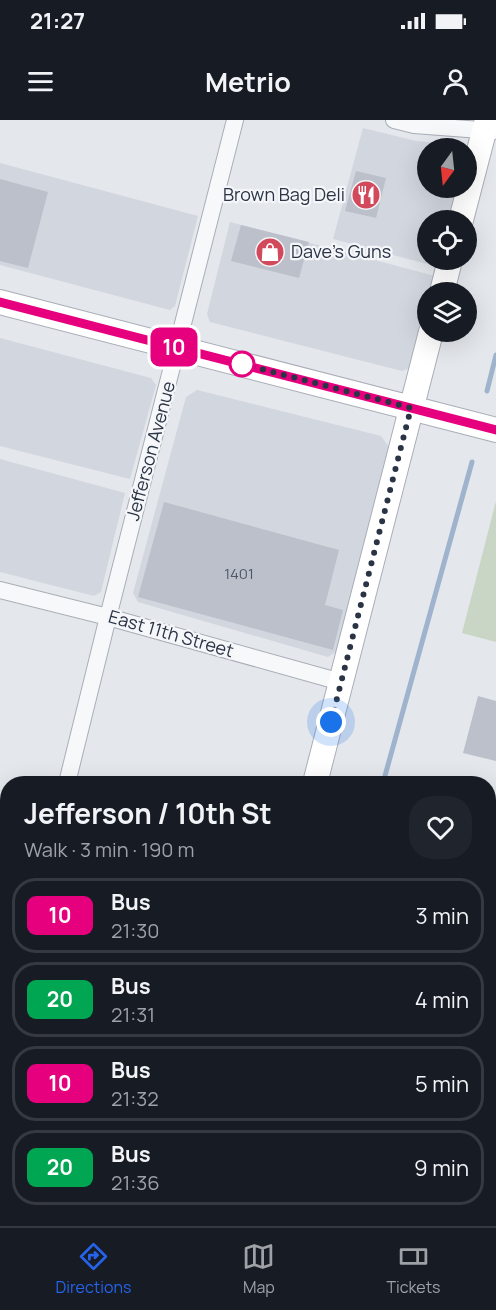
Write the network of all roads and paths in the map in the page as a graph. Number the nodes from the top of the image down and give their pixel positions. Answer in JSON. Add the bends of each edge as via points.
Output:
{"nodes":[{"id":1,"x":236,"y":120,"type":"edge"},
{"id":2,"x":394,"y":120,"type":"edge"},
{"id":3,"x":489,"y":127,"type":"edge"},
{"id":4,"x":464,"y":210,"type":"edge"},
{"id":5,"x":0,"y":302,"type":"edge"},
{"id":6,"x":428,"y":342,"type":"edge"},
{"id":7,"x":177,"y":348,"type":"junction"},
{"id":8,"x":411,"y":408,"type":"junction"},
{"id":9,"x":496,"y":430,"type":"edge"},
{"id":10,"x":0,"y":590,"type":"edge"},
{"id":11,"x":108,"y":617,"type":"junction"},
{"id":12,"x":341,"y":682,"type":"junction"},
{"id":13,"x":69,"y":776,"type":"edge"},
{"id":14,"x":317,"y":776,"type":"edge"}],
"edges":[{"from":1,"to":7,"type":"street","name":"Jefferson Avenue"},
{"from":2,"to":3,"type":"street","via":[[414,125]]},
{"from":3,"to":4,"type":"main road"},
{"from":5,"to":7,"type":"main road"},
{"from":6,"to":8,"type":"main road"},
{"from":7,"to":8,"type":"main road"},
{"from":7,"to":11,"type":"street","name":"Jefferson Avenue"},
{"from":8,"to":9,"type":"main road"},
{"from":8,"to":12,"type":"main road"},
{"from":10,"to":11,"type":"street","name":"East 11th Street"},
{"from":11,"to":12,"type":"street","name":"East 11th Street"},
{"from":11,"to":13,"type":"street","name":"Jefferson Avenue"},
{"from":12,"to":14,"type":"main road"}]}
